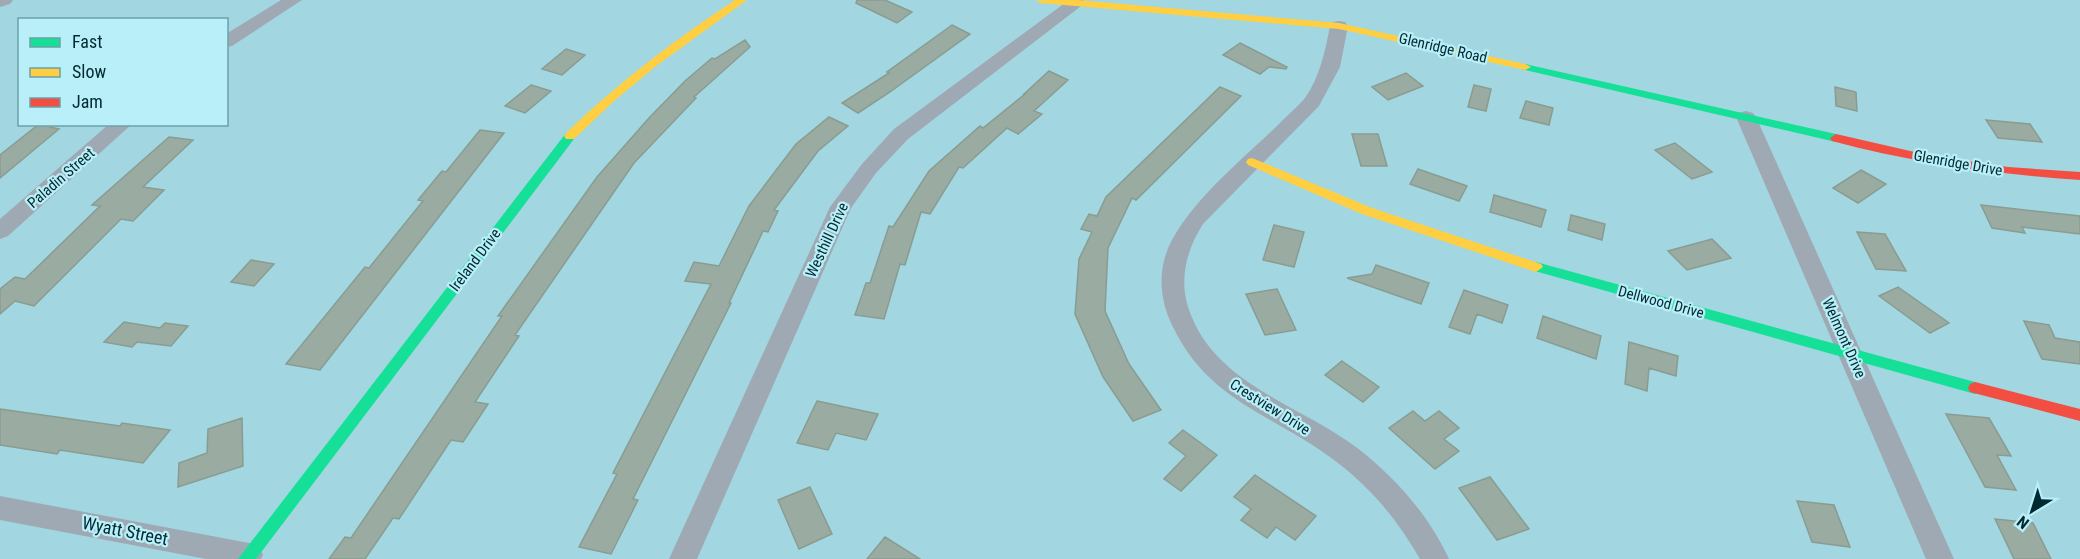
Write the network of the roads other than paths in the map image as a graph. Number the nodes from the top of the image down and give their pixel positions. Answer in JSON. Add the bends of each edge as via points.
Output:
{"nodes":[{"id":1,"x":293,"y":0,"type":"edge"},
{"id":2,"x":742,"y":0,"type":"edge"},
{"id":3,"x":1041,"y":0,"type":"edge"},
{"id":4,"x":1076,"y":3,"type":"junction"},
{"id":5,"x":1171,"y":5,"type":"edge"},
{"id":6,"x":1339,"y":26,"type":"junction"},
{"id":7,"x":228,"y":41,"type":"edge"},
{"id":8,"x":1746,"y":117,"type":"junction"},
{"id":9,"x":120,"y":126,"type":"edge"},
{"id":10,"x":1837,"y":138,"type":"joint"},
{"id":11,"x":1252,"y":162,"type":"junction"},
{"id":12,"x":2080,"y":176,"type":"edge"},
{"id":13,"x":0,"y":231,"type":"edge"},
{"id":14,"x":1851,"y":353,"type":"junction"},
{"id":15,"x":2080,"y":415,"type":"edge"},
{"id":16,"x":0,"y":508,"type":"edge"},
{"id":17,"x":248,"y":557,"type":"edge"},
{"id":18,"x":683,"y":559,"type":"edge"},
{"id":19,"x":1435,"y":559,"type":"edge"},
{"id":20,"x":1940,"y":559,"type":"edge"}],
"edges":[{"from":1,"to":7,"type":"street"},
{"from":2,"to":17,"type":"street","name":"Ireland Drive","via":[[628,79],[567,140]]},
{"from":3,"to":4,"type":"street","name":"Glenridge Road"},
{"from":4,"to":5,"type":"street","name":"Glenridge Road"},
{"from":4,"to":18,"type":"street","name":"Westhill Drive","via":[[901,134],[858,181],[841,207]]},
{"from":5,"to":6,"type":"street","name":"Glenridge Road"},
{"from":6,"to":8,"type":"street","name":"Glenridge Road"},
{"from":6,"to":11,"type":"street","name":"Crestview Drive","via":[[1331,67],[1323,85],[1312,102]]},
{"from":8,"to":10,"type":"street","name":"Glenridge Road"},
{"from":8,"to":14,"type":"street","name":"Welmont Drive"},
{"from":9,"to":13,"type":"street","name":"Paladin Street"},
{"from":10,"to":12,"type":"street","name":"Glenridge Drive","via":[[1975,167]]},
{"from":11,"to":14,"type":"street","name":"Dellwood Drive","via":[[1312,191],[1455,243]]},
{"from":11,"to":19,"type":"street","name":"Crestview Drive","via":[[1195,219],[1182,239],[1174,264],[1173,288],[1188,335],[1221,376],[1345,453],[1371,474],[1418,529]]},
{"from":14,"to":15,"type":"street","name":"Dellwood Drive"},
{"from":14,"to":20,"type":"street","name":"Welmont Drive"},
{"from":16,"to":17,"type":"street","name":"Wyatt Street"}]}
